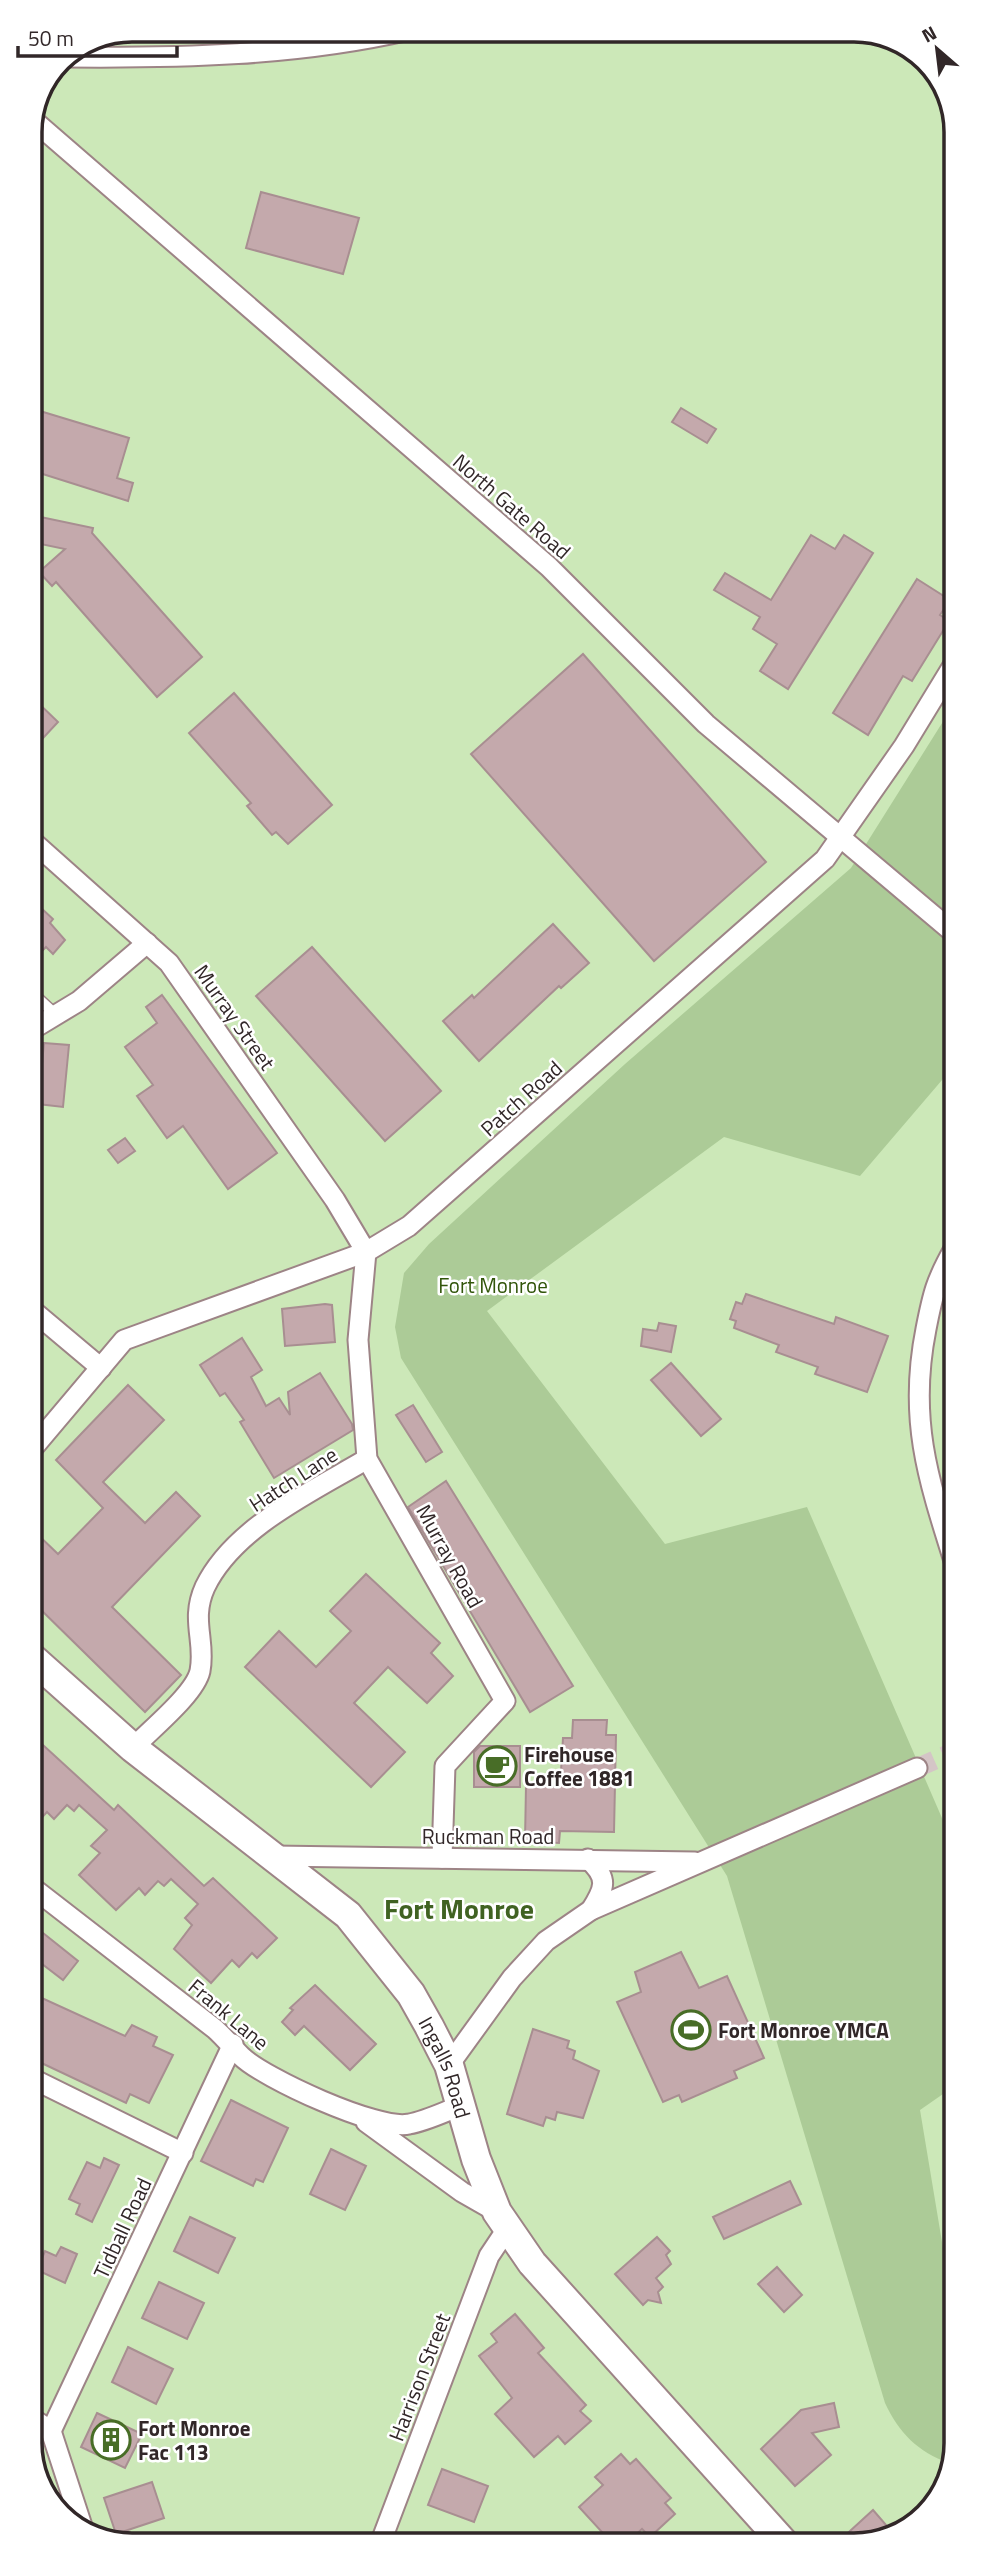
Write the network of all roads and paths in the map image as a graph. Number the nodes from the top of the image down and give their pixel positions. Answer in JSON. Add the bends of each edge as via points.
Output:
{"nodes":[{"id":1,"x":339,"y":42,"type":"edge"},
{"id":2,"x":83,"y":57,"type":"edge"},
{"id":3,"x":42,"y":128,"type":"edge"},
{"id":4,"x":944,"y":681,"type":"edge"},
{"id":5,"x":847,"y":844,"type":"junction"},
{"id":6,"x":42,"y":850,"type":"edge"},
{"id":7,"x":944,"y":925,"type":"edge"},
{"id":8,"x":147,"y":943,"type":"junction"},
{"id":9,"x":42,"y":1002,"type":"edge"},
{"id":10,"x":56,"y":1015,"type":"junction"},
{"id":11,"x":42,"y":1023,"type":"edge"},
{"id":12,"x":366,"y":1252,"type":"junction"},
{"id":13,"x":944,"y":1266,"type":"edge"},
{"id":14,"x":42,"y":1318,"type":"edge"},
{"id":15,"x":101,"y":1368,"type":"junction"},
{"id":16,"x":42,"y":1437,"type":"edge"},
{"id":17,"x":367,"y":1459,"type":"junction"},
{"id":18,"x":944,"y":1529,"type":"edge"},
{"id":19,"x":42,"y":1667,"type":"edge"},
{"id":20,"x":133,"y":1748,"type":"junction"},
{"id":21,"x":918,"y":1768,"type":"tunnel mouth"},
{"id":22,"x":274,"y":1856,"type":"junction"},
{"id":23,"x":442,"y":1858,"type":"junction"},
{"id":24,"x":587,"y":1859,"type":"junction"},
{"id":25,"x":703,"y":1863,"type":"junction"},
{"id":26,"x":42,"y":1895,"type":"edge"},
{"id":27,"x":590,"y":1910,"type":"junction"},
{"id":28,"x":233,"y":2044,"type":"junction"},
{"id":29,"x":449,"y":2065,"type":"junction"},
{"id":30,"x":42,"y":2083,"type":"edge"},
{"id":31,"x":460,"y":2106,"type":"junction"},
{"id":32,"x":360,"y":2117,"type":"junction"},
{"id":33,"x":183,"y":2153,"type":"junction"},
{"id":34,"x":502,"y":2221,"type":"junction"},
{"id":35,"x":42,"y":2425,"type":"edge"},
{"id":36,"x":51,"y":2431,"type":"junction"},
{"id":37,"x":78,"y":2515,"type":"edge"},
{"id":38,"x":384,"y":2533,"type":"edge"},
{"id":39,"x":775,"y":2533,"type":"edge"}],
"edges":[{"from":1,"to":2,"type":"street","via":[[275,53]]},
{"from":3,"to":5,"type":"street","name":"North Gate Road","via":[[549,567],[706,724]]},
{"from":4,"to":5,"type":"street","name":"Patch Road"},
{"from":5,"to":7,"type":"street","name":"North Gate Road"},
{"from":5,"to":12,"type":"street","name":"Patch Road","via":[[409,1226]]},
{"from":6,"to":8,"type":"street","name":"Murray Street"},
{"from":8,"to":10,"type":"street"},
{"from":8,"to":12,"type":"street","name":"Murray Street","via":[[169,963],[335,1200]]},
{"from":9,"to":10,"type":"lane"},
{"from":10,"to":11,"type":"street"},
{"from":12,"to":15,"type":"street","name":"Patch Road","via":[[124,1340]]},
{"from":12,"to":17,"type":"street","name":"Murray Road","via":[[358,1340]]},
{"from":13,"to":18,"type":"street","via":[[936,1280],[919,1365],[918,1405],[920,1441]]},
{"from":14,"to":15,"type":"street"},
{"from":15,"to":16,"type":"street","name":"Patch Road"},
{"from":17,"to":20,"type":"street","name":"Hatch Lane","via":[[271,1515],[214,1573],[197,1609],[198,1677]]},
{"from":17,"to":23,"type":"street","name":"Murray Road","via":[[505,1701],[445,1766]]},
{"from":19,"to":20,"type":"street","name":"Ingalls Road"},
{"from":20,"to":22,"type":"street","name":"Ingalls Road"},
{"from":21,"to":25,"type":"street","name":"Ruckman Road"},
{"from":22,"to":23,"type":"street","name":"Ruckman Road"},
{"from":22,"to":29,"type":"street","name":"Ingalls Road","via":[[348,1915],[411,1994]]},
{"from":23,"to":24,"type":"street","name":"Ruckman Road"},
{"from":24,"to":25,"type":"street","name":"Ruckman Road"},
{"from":24,"to":27,"type":"street","via":[[600,1870],[603,1882]]},
{"from":25,"to":27,"type":"street","name":"Ruckman Road"},
{"from":26,"to":28,"type":"street","name":"Frank Lane"},
{"from":27,"to":29,"type":"street","name":"Ruckman Road","via":[[546,1941],[512,1978]]},
{"from":28,"to":32,"type":"street","name":"Frank Lane","via":[[240,2056],[260,2070]]},
{"from":28,"to":33,"type":"street","name":"Tidball Road"},
{"from":29,"to":31,"type":"street","name":"Ingalls Road"},
{"from":30,"to":33,"type":"street"},
{"from":31,"to":32,"type":"street","name":"Frank Lane","via":[[408,2125]]},
{"from":31,"to":34,"type":"street","name":"Ingalls Road"},
{"from":32,"to":34,"type":"street"},
{"from":33,"to":36,"type":"street","name":"Tidball Road"},
{"from":34,"to":38,"type":"street","name":"Harrison Street"},
{"from":34,"to":39,"type":"street","name":"Ingalls Road","via":[[532,2263]]},
{"from":35,"to":36,"type":"street"},
{"from":36,"to":37,"type":"street"}]}
